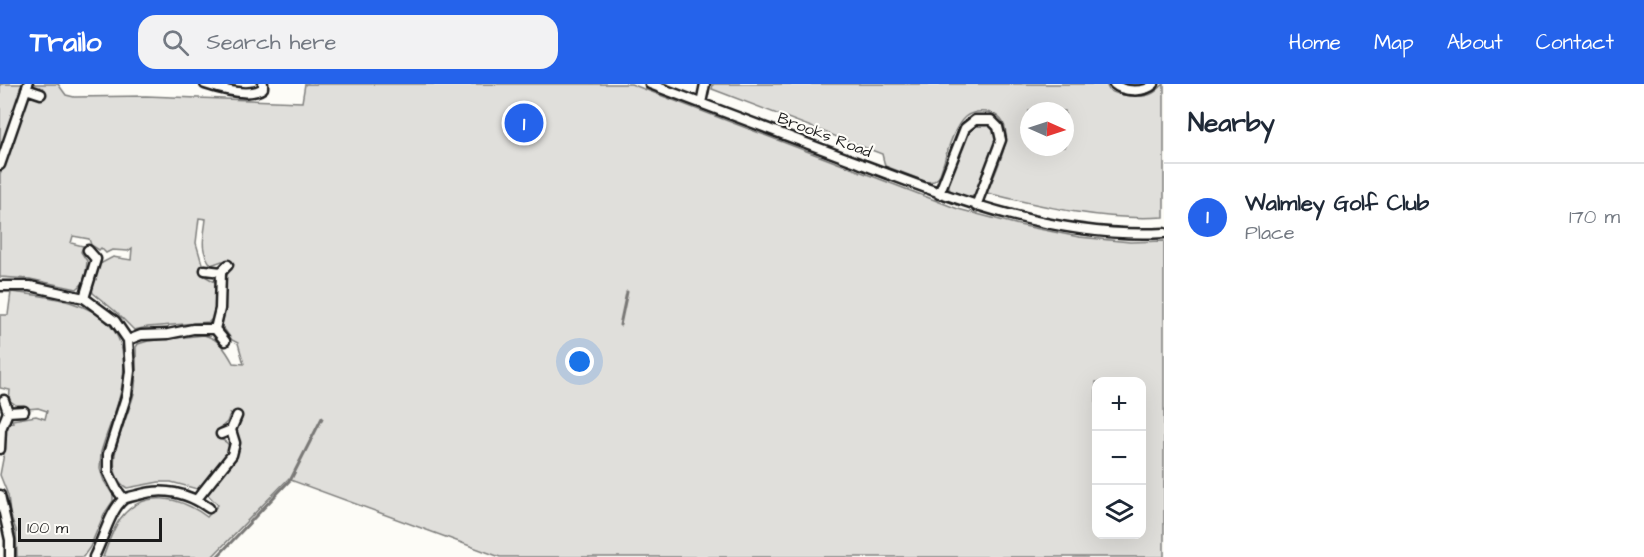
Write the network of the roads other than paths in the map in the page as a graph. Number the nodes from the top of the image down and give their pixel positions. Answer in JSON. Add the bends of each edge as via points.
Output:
{"nodes":[{"id":1,"x":205,"y":84,"type":"edge"},
{"id":2,"x":263,"y":84,"type":"edge"},
{"id":3,"x":650,"y":84,"type":"edge"},
{"id":4,"x":705,"y":84,"type":"edge"},
{"id":5,"x":1114,"y":84,"type":"edge"},
{"id":6,"x":1154,"y":84,"type":"edge"},
{"id":7,"x":27,"y":87,"type":"edge"},
{"id":8,"x":41,"y":94,"type":"dead end"},
{"id":9,"x":701,"y":103,"type":"junction"},
{"id":10,"x":0,"y":165,"type":"edge"},
{"id":11,"x":939,"y":194,"type":"junction"},
{"id":12,"x":976,"y":206,"type":"junction"},
{"id":13,"x":1164,"y":233,"type":"edge"},
{"id":14,"x":88,"y":250,"type":"dead end"},
{"id":15,"x":205,"y":270,"type":"dead end"},
{"id":16,"x":0,"y":286,"type":"edge"},
{"id":17,"x":84,"y":298,"type":"junction"},
{"id":18,"x":215,"y":329,"type":"junction"},
{"id":19,"x":128,"y":340,"type":"junction"},
{"id":20,"x":225,"y":341,"type":"dead end"},
{"id":21,"x":4,"y":400,"type":"dead end"},
{"id":22,"x":24,"y":411,"type":"dead end"},
{"id":23,"x":8,"y":412,"type":"junction"},
{"id":24,"x":237,"y":416,"type":"dead end"},
{"id":25,"x":231,"y":430,"type":"junction"},
{"id":26,"x":221,"y":434,"type":"dead end"},
{"id":27,"x":0,"y":449,"type":"edge"},
{"id":28,"x":0,"y":495,"type":"edge"},
{"id":29,"x":124,"y":499,"type":"junction"},
{"id":30,"x":197,"y":500,"type":"junction"},
{"id":31,"x":209,"y":508,"type":"dead end"},
{"id":32,"x":10,"y":557,"type":"edge"},
{"id":33,"x":94,"y":557,"type":"edge"}],
"edges":[{"from":1,"to":2,"type":"street","via":[[248,93],[258,92]]},
{"from":3,"to":9,"type":"street","name":"Brooks Road"},
{"from":4,"to":9,"type":"street"},
{"from":5,"to":6,"type":"street","via":[[1144,90]]},
{"from":7,"to":8,"type":"street"},
{"from":7,"to":10,"type":"street"},
{"from":9,"to":11,"type":"street","name":"Brooks Road"},
{"from":11,"to":12,"type":"street","name":"Brooks Road"},
{"from":11,"to":12,"type":"street","via":[[965,128],[975,120],[991,120],[1001,140]]},
{"from":12,"to":13,"type":"street","name":"Brooks Road","via":[[1097,232]]},
{"from":14,"to":17,"type":"street","via":[[96,259]]},
{"from":15,"to":18,"type":"street","via":[[224,269]]},
{"from":16,"to":17,"type":"street","via":[[30,286]]},
{"from":17,"to":19,"type":"street","via":[[115,321]]},
{"from":18,"to":19,"type":"street","via":[[141,335]]},
{"from":18,"to":20,"type":"street"},
{"from":19,"to":29,"type":"street","via":[[127,394],[108,454],[108,472]]},
{"from":21,"to":23,"type":"street"},
{"from":22,"to":23,"type":"street"},
{"from":23,"to":27,"type":"street","via":[[1,429]]},
{"from":24,"to":25,"type":"street"},
{"from":25,"to":26,"type":"street"},
{"from":25,"to":30,"type":"street","via":[[235,443],[232,455]]},
{"from":28,"to":32,"type":"street"},
{"from":29,"to":30,"type":"street","via":[[160,491]]},
{"from":29,"to":33,"type":"street"},
{"from":30,"to":31,"type":"street"}]}
